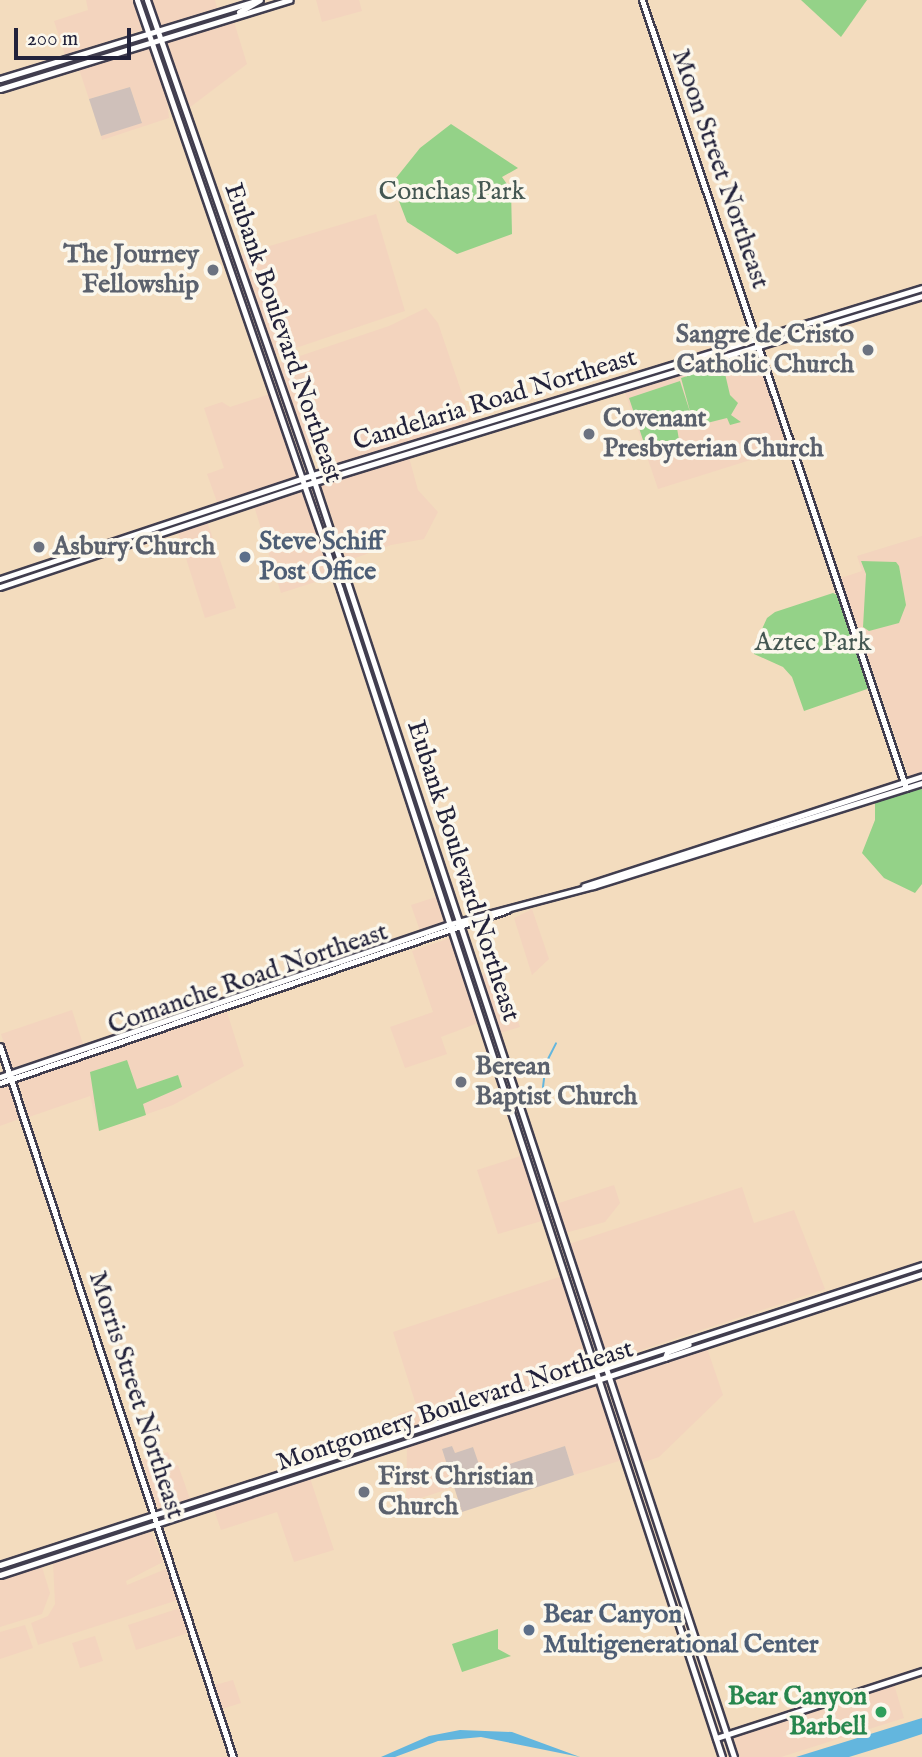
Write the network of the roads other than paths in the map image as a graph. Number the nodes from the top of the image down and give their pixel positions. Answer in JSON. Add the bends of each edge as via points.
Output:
{"nodes":[{"id":1,"x":137,"y":0,"type":"edge"},
{"id":2,"x":147,"y":0,"type":"edge"},
{"id":3,"x":259,"y":0,"type":"edge"},
{"id":4,"x":290,"y":0,"type":"edge"},
{"id":5,"x":642,"y":0,"type":"edge"},
{"id":6,"x":215,"y":13,"type":"junction"},
{"id":7,"x":234,"y":16,"type":"junction"},
{"id":8,"x":217,"y":21,"type":"junction"},
{"id":9,"x":158,"y":30,"type":"junction"},
{"id":10,"x":148,"y":33,"type":"junction"},
{"id":11,"x":160,"y":39,"type":"junction"},
{"id":12,"x":151,"y":42,"type":"junction"},
{"id":13,"x":0,"y":79,"type":"edge"},
{"id":14,"x":0,"y":89,"type":"edge"},
{"id":15,"x":922,"y":288,"type":"edge"},
{"id":16,"x":922,"y":296,"type":"edge"},
{"id":17,"x":758,"y":340,"type":"junction"},
{"id":18,"x":760,"y":347,"type":"junction"},
{"id":19,"x":312,"y":475,"type":"junction"},
{"id":20,"x":303,"y":478,"type":"junction"},
{"id":21,"x":314,"y":482,"type":"junction"},
{"id":22,"x":305,"y":485,"type":"junction"},
{"id":23,"x":0,"y":579,"type":"edge"},
{"id":24,"x":0,"y":587,"type":"edge"},
{"id":25,"x":922,"y":776,"type":"edge"},
{"id":26,"x":922,"y":783,"type":"edge"},
{"id":27,"x":905,"y":785,"type":"junction"},
{"id":28,"x":460,"y":925,"type":"junction"},
{"id":29,"x":452,"y":928,"type":"junction"},
{"id":30,"x":0,"y":1046,"type":"edge"},
{"id":31,"x":0,"y":1077,"type":"edge"},
{"id":32,"x":10,"y":1077,"type":"junction"},
{"id":33,"x":0,"y":1083,"type":"edge"},
{"id":34,"x":922,"y":1265,"type":"edge"},
{"id":35,"x":922,"y":1274,"type":"edge"},
{"id":36,"x":690,"y":1340,"type":"junction"},
{"id":37,"x":665,"y":1358,"type":"junction"},
{"id":38,"x":606,"y":1367,"type":"junction"},
{"id":39,"x":597,"y":1370,"type":"junction"},
{"id":40,"x":609,"y":1375,"type":"junction"},
{"id":41,"x":599,"y":1379,"type":"junction"},
{"id":42,"x":155,"y":1515,"type":"junction"},
{"id":43,"x":158,"y":1523,"type":"junction"},
{"id":44,"x":0,"y":1565,"type":"edge"},
{"id":45,"x":0,"y":1575,"type":"edge"},
{"id":46,"x":922,"y":1671,"type":"edge"},
{"id":47,"x":727,"y":1734,"type":"junction"},
{"id":48,"x":716,"y":1738,"type":"junction"},
{"id":49,"x":233,"y":1757,"type":"edge"},
{"id":50,"x":722,"y":1757,"type":"edge"},
{"id":51,"x":734,"y":1757,"type":"edge"}],
"edges":[{"from":1,"to":10,"type":"main road","name":"Eubank Boulevard Northeast"},
{"from":2,"to":9,"type":"main road","name":"Eubank Boulevard Northeast"},
{"from":3,"to":6,"type":"main road"},
{"from":3,"to":7,"type":"main road"},
{"from":4,"to":7,"type":"main road"},
{"from":5,"to":17,"type":"main road","name":"Moon Street Northeast"},
{"from":6,"to":8,"type":"main road"},
{"from":6,"to":9,"type":"main road"},
{"from":7,"to":8,"type":"main road"},
{"from":8,"to":11,"type":"main road"},
{"from":9,"to":10,"type":"main road"},
{"from":9,"to":11,"type":"main road","name":"Eubank Boulevard Northeast"},
{"from":10,"to":12,"type":"main road","name":"Eubank Boulevard Northeast"},
{"from":10,"to":13,"type":"main road"},
{"from":11,"to":12,"type":"main road"},
{"from":11,"to":19,"type":"main road","name":"Eubank Boulevard Northeast"},
{"from":12,"to":14,"type":"main road"},
{"from":12,"to":20,"type":"main road","name":"Eubank Boulevard Northeast"},
{"from":15,"to":17,"type":"main road","name":"Candelaria Road Northeast"},
{"from":16,"to":18,"type":"main road","name":"Candelaria Road Northeast"},
{"from":17,"to":18,"type":"main road","name":"Moon Street Northeast"},
{"from":17,"to":19,"type":"main road","name":"Candelaria Road Northeast"},
{"from":18,"to":21,"type":"main road","name":"Candelaria Road Northeast"},
{"from":18,"to":27,"type":"main road","name":"Moon Street Northeast"},
{"from":19,"to":20,"type":"main road","name":"Candelaria Road Northeast"},
{"from":19,"to":21,"type":"main road","name":"Eubank Boulevard Northeast"},
{"from":20,"to":22,"type":"main road","name":"Eubank Boulevard Northeast"},
{"from":20,"to":23,"type":"main road","name":"Candelaria Road Northeast"},
{"from":21,"to":22,"type":"main road","name":"Candelaria Road Northeast"},
{"from":21,"to":28,"type":"main road","name":"Eubank Boulevard Northeast"},
{"from":22,"to":24,"type":"main road","name":"Candelaria Road Northeast"},
{"from":22,"to":29,"type":"main road","name":"Eubank Boulevard Northeast"},
{"from":25,"to":27,"type":"main road","name":"Comanche Road Northeast"},
{"from":26,"to":27,"type":"main road","name":"Comanche Road Northeast"},
{"from":27,"to":28,"type":"main road","name":"Comanche Road Northeast"},
{"from":28,"to":29,"type":"main road","name":"Comanche Road Northeast"},
{"from":28,"to":38,"type":"main road","name":"Eubank Boulevard Northeast"},
{"from":29,"to":32,"type":"main road","name":"Comanche Road Northeast"},
{"from":29,"to":39,"type":"main road","name":"Eubank Boulevard Northeast"},
{"from":30,"to":32,"type":"main road","name":"Morris Street Northeast"},
{"from":31,"to":32,"type":"main road","name":"Comanche Road Northeast"},
{"from":32,"to":33,"type":"main road","name":"Comanche Road Northeast"},
{"from":32,"to":42,"type":"main road","name":"Morris Street Northeast"},
{"from":34,"to":36,"type":"main road","name":"Montgomery Boulevard Northeast"},
{"from":35,"to":37,"type":"main road","name":"Montgomery Boulevard Northeast"},
{"from":36,"to":37,"type":"main road"},
{"from":36,"to":38,"type":"main road","name":"Montgomery Boulevard Northeast"},
{"from":37,"to":40,"type":"main road","name":"Montgomery Boulevard Northeast"},
{"from":38,"to":39,"type":"main road","name":"Montgomery Boulevard Northeast"},
{"from":38,"to":40,"type":"main road","name":"Eubank Boulevard Northeast"},
{"from":39,"to":41,"type":"main road","name":"Eubank Boulevard Northeast"},
{"from":39,"to":42,"type":"main road","name":"Montgomery Boulevard Northeast"},
{"from":40,"to":41,"type":"main road","name":"Montgomery Boulevard Northeast"},
{"from":40,"to":47,"type":"main road","name":"Eubank Boulevard Northeast"},
{"from":41,"to":43,"type":"main road","name":"Montgomery Boulevard Northeast"},
{"from":41,"to":48,"type":"main road","name":"Eubank Boulevard Northeast"},
{"from":42,"to":43,"type":"main road","name":"Morris Street Northeast"},
{"from":42,"to":44,"type":"main road","name":"Montgomery Boulevard Northeast"},
{"from":43,"to":45,"type":"main road","name":"Montgomery Boulevard Northeast"},
{"from":43,"to":49,"type":"main road","name":"Morris Street Northeast"},
{"from":46,"to":47,"type":"main road"},
{"from":47,"to":48,"type":"main road"},
{"from":47,"to":51,"type":"main road","name":"Eubank Boulevard Northeast"},
{"from":48,"to":50,"type":"main road","name":"Eubank Boulevard Northeast"}]}
